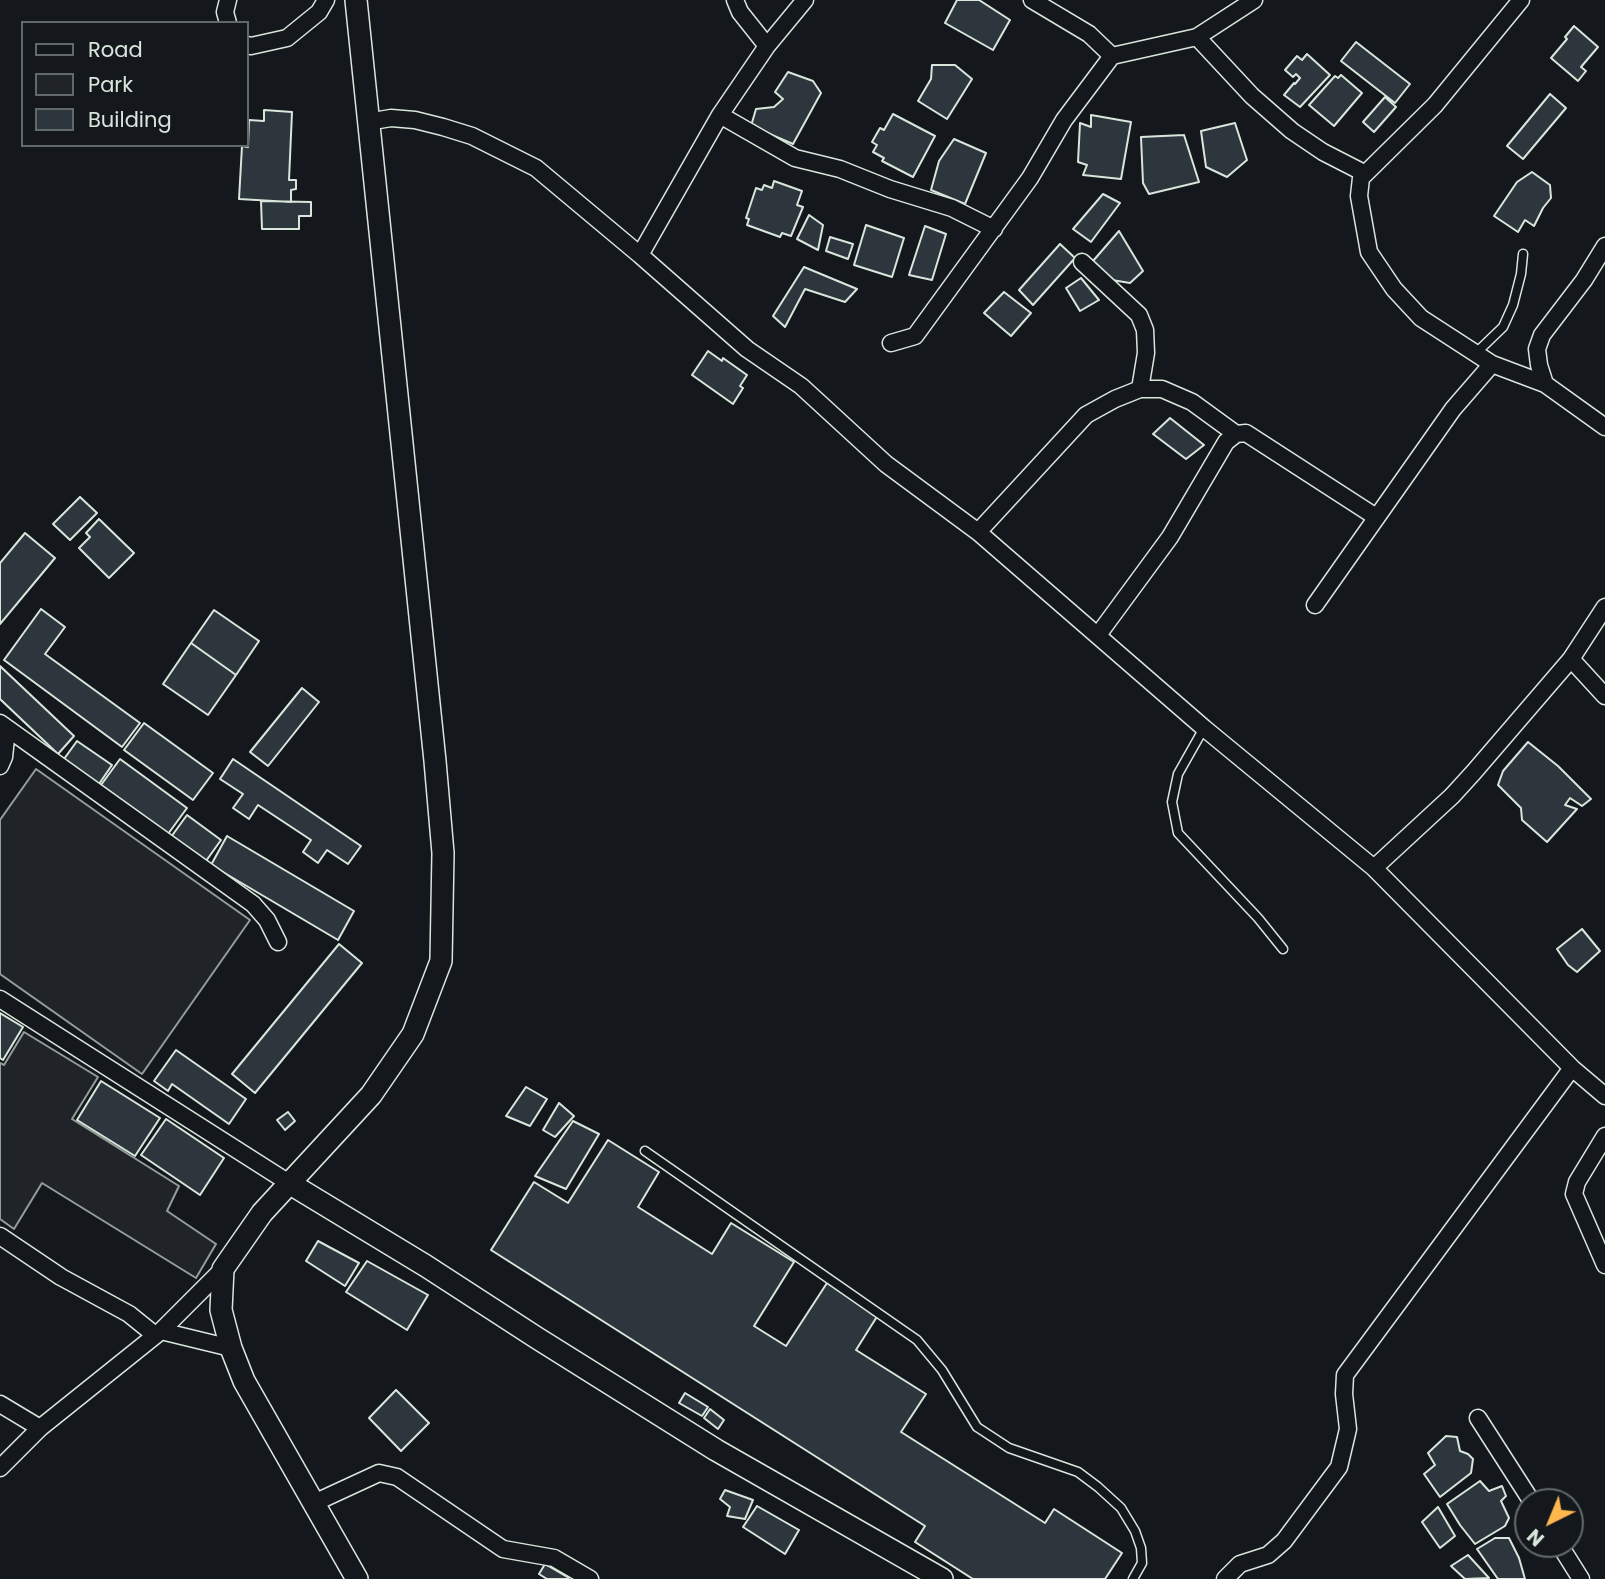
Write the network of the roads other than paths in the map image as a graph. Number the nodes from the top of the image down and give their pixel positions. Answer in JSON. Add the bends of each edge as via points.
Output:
{"nodes":[{"id":1,"x":228,"y":0,"type":"edge"},
{"id":2,"x":326,"y":0,"type":"edge"},
{"id":3,"x":356,"y":0,"type":"edge"},
{"id":4,"x":736,"y":0,"type":"edge"},
{"id":5,"x":805,"y":0,"type":"edge"},
{"id":6,"x":1032,"y":0,"type":"edge"},
{"id":7,"x":1254,"y":0,"type":"edge"},
{"id":8,"x":1521,"y":0,"type":"edge"},
{"id":9,"x":227,"y":21,"type":"edge"},
{"id":10,"x":1197,"y":37,"type":"junction"},
{"id":11,"x":248,"y":46,"type":"edge"},
{"id":12,"x":767,"y":46,"type":"junction"},
{"id":13,"x":1112,"y":56,"type":"junction"},
{"id":14,"x":720,"y":115,"type":"junction"},
{"id":15,"x":367,"y":122,"type":"junction"},
{"id":16,"x":1364,"y":173,"type":"junction"},
{"id":17,"x":994,"y":229,"type":"junction"},
{"id":18,"x":1605,"y":246,"type":"edge"},
{"id":19,"x":1523,"y":254,"type":"dead end"},
{"id":20,"x":640,"y":255,"type":"junction"},
{"id":21,"x":1082,"y":262,"type":"dead end"},
{"id":22,"x":891,"y":343,"type":"dead end"},
{"id":23,"x":1476,"y":353,"type":"junction"},
{"id":24,"x":1492,"y":364,"type":"junction"},
{"id":25,"x":1545,"y":384,"type":"junction"},
{"id":26,"x":1140,"y":389,"type":"junction"},
{"id":27,"x":1605,"y":427,"type":"edge"},
{"id":28,"x":1236,"y":434,"type":"junction"},
{"id":29,"x":1376,"y":517,"type":"junction"},
{"id":30,"x":978,"y":532,"type":"junction"},
{"id":31,"x":1315,"y":605,"type":"dead end"},
{"id":32,"x":1605,"y":607,"type":"edge"},
{"id":33,"x":1098,"y":635,"type":"junction"},
{"id":34,"x":1571,"y":659,"type":"junction"},
{"id":35,"x":1605,"y":695,"type":"edge"},
{"id":36,"x":4,"y":726,"type":"edge"},
{"id":37,"x":1204,"y":728,"type":"junction"},
{"id":38,"x":0,"y":766,"type":"edge"},
{"id":39,"x":1374,"y":868,"type":"junction"},
{"id":40,"x":278,"y":942,"type":"dead end"},
{"id":41,"x":1283,"y":949,"type":"dead end"},
{"id":42,"x":0,"y":999,"type":"edge"},
{"id":43,"x":1572,"y":1068,"type":"junction"},
{"id":44,"x":1605,"y":1097,"type":"edge"},
{"id":45,"x":1605,"y":1136,"type":"edge"},
{"id":46,"x":645,"y":1151,"type":"dead end"},
{"id":47,"x":289,"y":1183,"type":"junction"},
{"id":48,"x":0,"y":1236,"type":"edge"},
{"id":49,"x":1605,"y":1265,"type":"edge"},
{"id":50,"x":223,"y":1269,"type":"junction"},
{"id":51,"x":158,"y":1333,"type":"junction"},
{"id":52,"x":231,"y":1348,"type":"junction"},
{"id":53,"x":0,"y":1404,"type":"edge"},
{"id":54,"x":1478,"y":1419,"type":"dead end"},
{"id":55,"x":40,"y":1428,"type":"junction"},
{"id":56,"x":0,"y":1468,"type":"edge"},
{"id":57,"x":1523,"y":1488,"type":"edge"},
{"id":58,"x":314,"y":1503,"type":"junction"},
{"id":59,"x":1568,"y":1558,"type":"edge"},
{"id":60,"x":357,"y":1579,"type":"edge"},
{"id":61,"x":590,"y":1579,"type":"edge"},
{"id":62,"x":942,"y":1579,"type":"edge"},
{"id":63,"x":1133,"y":1579,"type":"edge"},
{"id":64,"x":1224,"y":1579,"type":"edge"},
{"id":65,"x":1581,"y":1579,"type":"edge"}],
"edges":[{"from":1,"to":9,"type":"street"},
{"from":2,"to":11,"type":"street","via":[[319,12],[287,38]]},
{"from":3,"to":15,"type":"main road"},
{"from":4,"to":12,"type":"street"},
{"from":5,"to":12,"type":"street"},
{"from":6,"to":13,"type":"street","via":[[1089,34]]},
{"from":7,"to":10,"type":"street"},
{"from":8,"to":16,"type":"street","via":[[1435,105]]},
{"from":10,"to":13,"type":"street"},
{"from":10,"to":16,"type":"street","via":[[1292,131]]},
{"from":12,"to":14,"type":"street"},
{"from":13,"to":17,"type":"street","via":[[1064,120]]},
{"from":14,"to":17,"type":"street","via":[[795,158],[952,208]]},
{"from":14,"to":20,"type":"street"},
{"from":15,"to":20,"type":"street","via":[[415,120],[472,136],[536,168]]},
{"from":15,"to":47,"type":"main road","via":[[442,840],[441,961],[413,1034],[371,1096]]},
{"from":16,"to":23,"type":"street","via":[[1359,196],[1369,252],[1378,268],[1421,318]]},
{"from":17,"to":22,"type":"street","via":[[915,336]]},
{"from":18,"to":25,"type":"street","via":[[1542,335],[1537,349]]},
{"from":19,"to":23,"type":"lane","via":[[1513,305],[1503,327]]},
{"from":20,"to":30,"type":"street","via":[[747,349],[801,386],[886,464]]},
{"from":21,"to":26,"type":"street","via":[[1139,316],[1146,353]]},
{"from":23,"to":24,"type":"street"},
{"from":24,"to":25,"type":"street"},
{"from":24,"to":29,"type":"street"},
{"from":25,"to":27,"type":"street"},
{"from":26,"to":28,"type":"street","via":[[1162,389],[1192,402]]},
{"from":26,"to":30,"type":"street","via":[[1086,415]]},
{"from":28,"to":29,"type":"street","via":[[1246,433]]},
{"from":28,"to":33,"type":"street","via":[[1226,442],[1170,537]]},
{"from":29,"to":31,"type":"street"},
{"from":30,"to":33,"type":"street"},
{"from":32,"to":34,"type":"street"},
{"from":33,"to":37,"type":"street"},
{"from":34,"to":35,"type":"street"},
{"from":34,"to":39,"type":"street","via":[[1452,796]]},
{"from":36,"to":38,"type":"street"},
{"from":36,"to":40,"type":"street","via":[[253,904]]},
{"from":37,"to":39,"type":"street"},
{"from":37,"to":41,"type":"lane","via":[[1178,774],[1172,802],[1178,834]]},
{"from":39,"to":43,"type":"street"},
{"from":42,"to":47,"type":"street"},
{"from":43,"to":44,"type":"street"},
{"from":43,"to":64,"type":"street","via":[[1345,1375],[1348,1429],[1339,1466],[1284,1541],[1268,1555],[1240,1564]]},
{"from":45,"to":49,"type":"street","via":[[1574,1194]]},
{"from":46,"to":63,"type":"lane","via":[[917,1340],[942,1370],[977,1427],[1009,1448],[1078,1472],[1098,1487],[1121,1508],[1135,1531],[1142,1563]]},
{"from":47,"to":50,"type":"main road"},
{"from":47,"to":62,"type":"main road","via":[[716,1450]]},
{"from":48,"to":51,"type":"street"},
{"from":50,"to":51,"type":"street"},
{"from":50,"to":52,"type":"main road","via":[[221,1310]]},
{"from":51,"to":52,"type":"street"},
{"from":51,"to":55,"type":"street"},
{"from":52,"to":58,"type":"main road","via":[[244,1381]]},
{"from":53,"to":55,"type":"street"},
{"from":54,"to":57,"type":"street"},
{"from":55,"to":56,"type":"street"},
{"from":58,"to":60,"type":"main road"},
{"from":58,"to":61,"type":"street","via":[[379,1473],[397,1477],[503,1549],[554,1558]]},
{"from":59,"to":65,"type":"street"}]}
